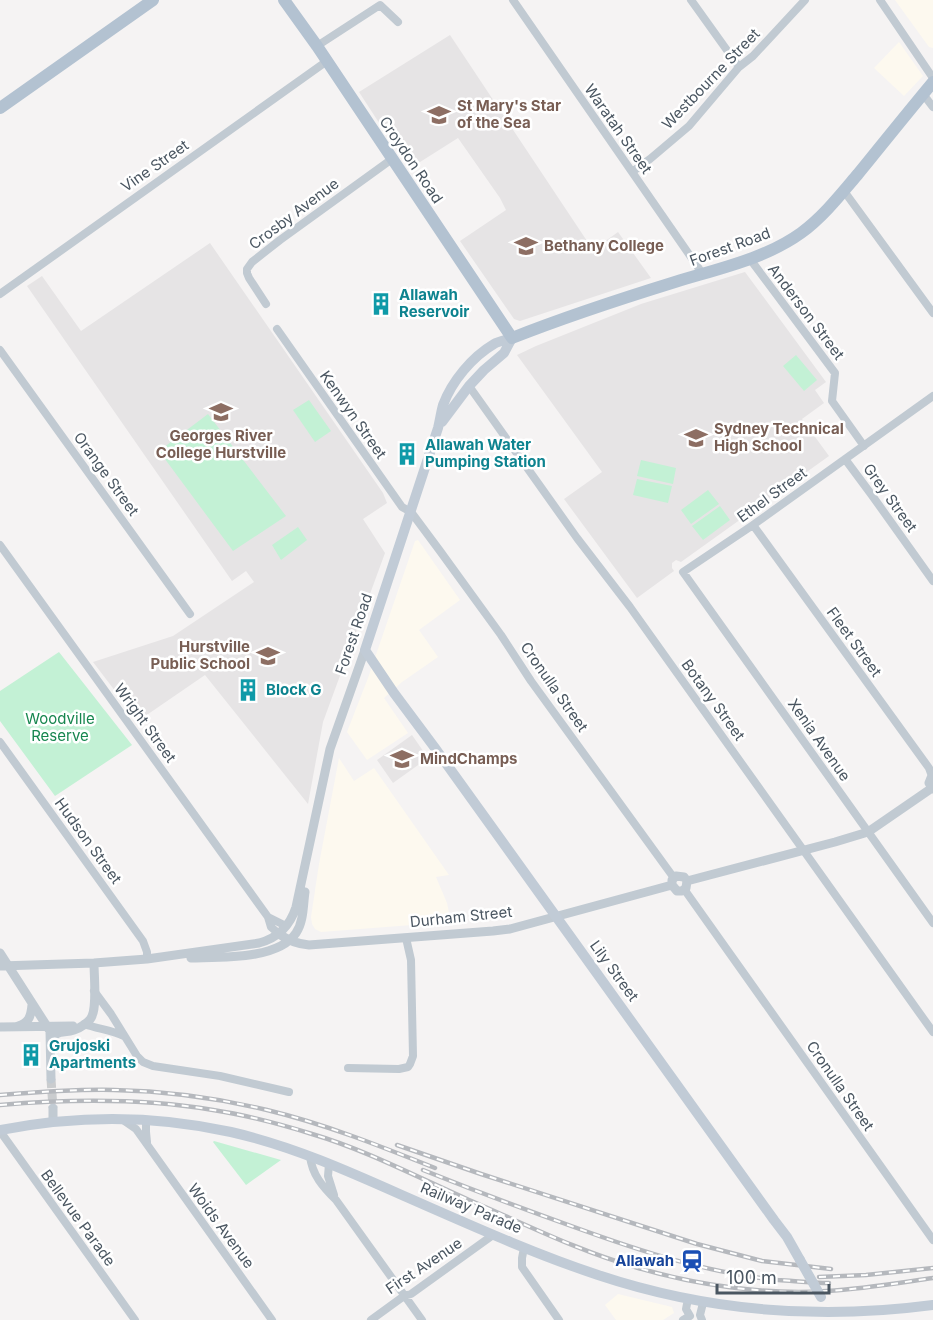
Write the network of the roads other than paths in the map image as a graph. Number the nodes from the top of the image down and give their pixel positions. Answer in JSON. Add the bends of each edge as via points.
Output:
{"nodes":[{"id":1,"x":153,"y":0,"type":"edge"},
{"id":2,"x":284,"y":0,"type":"edge"},
{"id":3,"x":513,"y":0,"type":"edge"},
{"id":4,"x":691,"y":0,"type":"edge"},
{"id":5,"x":805,"y":0,"type":"edge"},
{"id":6,"x":880,"y":0,"type":"edge"},
{"id":7,"x":379,"y":3,"type":"edge"},
{"id":8,"x":398,"y":22,"type":"dead end"},
{"id":9,"x":317,"y":46,"type":"junction"},
{"id":10,"x":327,"y":61,"type":"junction"},
{"id":11,"x":739,"y":67,"type":"junction"},
{"id":12,"x":933,"y":80,"type":"edge"},
{"id":13,"x":923,"y":94,"type":"junction"},
{"id":14,"x":933,"y":107,"type":"edge"},
{"id":15,"x":0,"y":108,"type":"edge"},
{"id":16,"x":392,"y":159,"type":"junction"},
{"id":17,"x":632,"y":172,"type":"junction"},
{"id":18,"x":844,"y":191,"type":"junction"},
{"id":19,"x":750,"y":259,"type":"junction"},
{"id":20,"x":702,"y":273,"type":"junction"},
{"id":21,"x":0,"y":294,"type":"edge"},
{"id":22,"x":266,"y":304,"type":"dead end"},
{"id":23,"x":933,"y":313,"type":"edge"},
{"id":24,"x":277,"y":329,"type":"dead end"},
{"id":25,"x":512,"y":338,"type":"junction"},
{"id":26,"x":0,"y":350,"type":"edge"},
{"id":27,"x":469,"y":386,"type":"junction"},
{"id":28,"x":933,"y":396,"type":"edge"},
{"id":29,"x":438,"y":428,"type":"junction"},
{"id":30,"x":864,"y":446,"type":"junction"},
{"id":31,"x":845,"y":459,"type":"junction"},
{"id":32,"x":411,"y":512,"type":"junction"},
{"id":33,"x":753,"y":525,"type":"junction"},
{"id":34,"x":0,"y":545,"type":"edge"},
{"id":35,"x":683,"y":572,"type":"joint"},
{"id":36,"x":933,"y":581,"type":"edge"},
{"id":37,"x":190,"y":614,"type":"dead end"},
{"id":38,"x":365,"y":650,"type":"junction"},
{"id":39,"x":0,"y":742,"type":"edge"},
{"id":40,"x":933,"y":776,"type":"edge"},
{"id":41,"x":932,"y":788,"type":"edge"},
{"id":42,"x":868,"y":832,"type":"junction"},
{"id":43,"x":804,"y":850,"type":"junction"},
{"id":44,"x":308,"y":854,"type":"junction"},
{"id":45,"x":673,"y":882,"type":"junction"},
{"id":46,"x":686,"y":885,"type":"junction"},
{"id":47,"x":555,"y":916,"type":"junction"},
{"id":48,"x":933,"y":923,"type":"edge"},
{"id":49,"x":282,"y":930,"type":"junction"},
{"id":50,"x":297,"y":932,"type":"junction"},
{"id":51,"x":406,"y":938,"type":"junction"},
{"id":52,"x":289,"y":940,"type":"junction"},
{"id":53,"x":321,"y":944,"type":"junction"},
{"id":54,"x":0,"y":954,"type":"edge"},
{"id":55,"x":147,"y":959,"type":"junction"},
{"id":56,"x":113,"y":962,"type":"junction"},
{"id":57,"x":94,"y":963,"type":"junction"},
{"id":58,"x":4,"y":966,"type":"edge"},
{"id":59,"x":94,"y":988,"type":"junction"},
{"id":60,"x":32,"y":1005,"type":"junction"},
{"id":61,"x":111,"y":1014,"type":"junction"},
{"id":62,"x":84,"y":1024,"type":"junction"},
{"id":63,"x":0,"y":1026,"type":"edge"},
{"id":64,"x":14,"y":1026,"type":"junction"},
{"id":65,"x":47,"y":1026,"type":"junction"},
{"id":66,"x":101,"y":1028,"type":"junction"},
{"id":67,"x":933,"y":1032,"type":"edge"},
{"id":68,"x":124,"y":1036,"type":"junction"},
{"id":69,"x":49,"y":1050,"type":"junction"},
{"id":70,"x":348,"y":1068,"type":"dead end"},
{"id":71,"x":51,"y":1079,"type":"tunnel mouth"},
{"id":72,"x":289,"y":1092,"type":"dead end"},
{"id":73,"x":53,"y":1108,"type":"tunnel mouth"},
{"id":74,"x":121,"y":1119,"type":"junction"},
{"id":75,"x":147,"y":1120,"type":"junction"},
{"id":76,"x":53,"y":1121,"type":"junction"},
{"id":77,"x":0,"y":1131,"type":"edge"},
{"id":78,"x":148,"y":1147,"type":"junction"},
{"id":79,"x":310,"y":1156,"type":"junction"},
{"id":80,"x":329,"y":1164,"type":"junction"},
{"id":81,"x":336,"y":1200,"type":"junction"},
{"id":82,"x":493,"y":1235,"type":"junction"},
{"id":83,"x":933,"y":1240,"type":"edge"},
{"id":84,"x":524,"y":1248,"type":"junction"},
{"id":85,"x":404,"y":1296,"type":"junction"},
{"id":86,"x":688,"y":1299,"type":"junction"},
{"id":87,"x":703,"y":1303,"type":"junction"},
{"id":88,"x":933,"y":1305,"type":"edge"},
{"id":89,"x":701,"y":1317,"type":"edge"},
{"id":90,"x":836,"y":1317,"type":"edge"},
{"id":91,"x":689,"y":1319,"type":"edge"},
{"id":92,"x":135,"y":1320,"type":"edge"},
{"id":93,"x":272,"y":1320,"type":"edge"},
{"id":94,"x":371,"y":1320,"type":"edge"},
{"id":95,"x":422,"y":1320,"type":"edge"},
{"id":96,"x":559,"y":1320,"type":"edge"}],
"edges":[{"from":1,"to":15,"type":"main road"},
{"from":2,"to":9,"type":"main road","name":"Croydon Road"},
{"from":3,"to":17,"type":"street","name":"Waratah Street"},
{"from":4,"to":11,"type":"street"},
{"from":5,"to":11,"type":"street","name":"Westbourne Street"},
{"from":6,"to":12,"type":"street"},
{"from":7,"to":8,"type":"street"},
{"from":7,"to":9,"type":"street"},
{"from":9,"to":10,"type":"main road","name":"Croydon Road"},
{"from":10,"to":16,"type":"main road","name":"Croydon Road"},
{"from":10,"to":21,"type":"street","name":"Vine Street"},
{"from":11,"to":17,"type":"street","name":"Westbourne Street","via":[[689,126]]},
{"from":12,"to":13,"type":"main road","name":"Forest Road"},
{"from":13,"to":14,"type":"street"},
{"from":13,"to":18,"type":"main road","name":"Forest Road"},
{"from":16,"to":22,"type":"street","name":"Crosby Avenue","via":[[249,265],[249,278]]},
{"from":16,"to":25,"type":"main road","name":"Croydon Road"},
{"from":17,"to":20,"type":"street","name":"Waratah Street"},
{"from":18,"to":19,"type":"main road","name":"Forest Road","via":[[801,233]]},
{"from":18,"to":23,"type":"street"},
{"from":19,"to":20,"type":"main road","name":"Forest Road"},
{"from":19,"to":30,"type":"street","name":"Anderson Street","via":[[835,373],[832,401]]},
{"from":20,"to":25,"type":"main road","name":"Forest Road"},
{"from":24,"to":32,"type":"street","name":"Kenwyn Street","via":[[402,507]]},
{"from":25,"to":27,"type":"main road","name":"Forest Road","via":[[504,353]]},
{"from":25,"to":29,"type":"main road","name":"Forest Road","via":[[496,342],[460,375],[443,406]]},
{"from":26,"to":37,"type":"street","name":"Orange Street"},
{"from":27,"to":29,"type":"main road","name":"Forest Road"},
{"from":27,"to":43,"type":"street","name":"Botany Street"},
{"from":28,"to":30,"type":"street","name":"Ethel Street"},
{"from":29,"to":32,"type":"main road","name":"Forest Road"},
{"from":30,"to":31,"type":"street","name":"Ethel Street"},
{"from":31,"to":33,"type":"street","name":"Ethel Street"},
{"from":31,"to":36,"type":"street","name":"Grey Street"},
{"from":32,"to":38,"type":"main road","name":"Forest Road"},
{"from":32,"to":45,"type":"street","name":"Cronulla Street"},
{"from":33,"to":35,"type":"street","name":"Ethel Street"},
{"from":33,"to":40,"type":"street","name":"Fleet Street"},
{"from":34,"to":49,"type":"street","name":"Wright Street","via":[[268,917]]},
{"from":35,"to":42,"type":"street","name":"Xenia Avenue"},
{"from":38,"to":44,"type":"street","name":"Forest Road","via":[[330,749]]},
{"from":38,"to":47,"type":"main road","name":"Lily Street"},
{"from":39,"to":55,"type":"street","name":"Hudson Street","via":[[143,941]]},
{"from":40,"to":41,"type":"street"},
{"from":41,"to":42,"type":"street"},
{"from":42,"to":43,"type":"street"},
{"from":42,"to":48,"type":"street","name":"Xenia Avenue"},
{"from":43,"to":46,"type":"street"},
{"from":43,"to":67,"type":"street","name":"Botany Street"},
{"from":44,"to":49,"type":"street","name":"Forest Road","via":[[293,917]]},
{"from":44,"to":50,"type":"street","name":"Forest Road","via":[[303,912]]},
{"from":45,"to":46,"type":"street","via":[[681,876]]},
{"from":45,"to":47,"type":"street","name":"Durham Street"},
{"from":46,"to":83,"type":"street","name":"Cronulla Street"},
{"from":47,"to":51,"type":"street","name":"Durham Street","via":[[510,929]]},
{"from":47,"to":90,"type":"main road","name":"Lily Street","bridge":true,"via":[[783,1231]]},
{"from":49,"to":50,"type":"street"},
{"from":49,"to":52,"type":"street"},
{"from":49,"to":55,"type":"street","via":[[260,943]]},
{"from":50,"to":52,"type":"street"},
{"from":50,"to":53,"type":"street"},
{"from":51,"to":53,"type":"street","name":"Durham Street"},
{"from":51,"to":70,"type":"street","via":[[411,960],[410,1064],[399,1069]]},
{"from":52,"to":53,"type":"street","name":"Durham Street"},
{"from":52,"to":55,"type":"street","via":[[273,950],[251,954]]},
{"from":54,"to":58,"type":"street"},
{"from":55,"to":56,"type":"street"},
{"from":56,"to":57,"type":"street"},
{"from":56,"to":59,"type":"street","via":[[101,971]]},
{"from":57,"to":58,"type":"street"},
{"from":57,"to":59,"type":"street"},
{"from":58,"to":60,"type":"street"},
{"from":59,"to":61,"type":"street"},
{"from":59,"to":62,"type":"street","via":[[93,1015]]},
{"from":60,"to":64,"type":"street","via":[[28,1021]]},
{"from":60,"to":65,"type":"street"},
{"from":61,"to":66,"type":"street"},
{"from":61,"to":68,"type":"street"},
{"from":62,"to":65,"type":"street"},
{"from":62,"to":66,"type":"street"},
{"from":62,"to":69,"type":"street","via":[[57,1034]]},
{"from":63,"to":64,"type":"street"},
{"from":64,"to":65,"type":"street"},
{"from":64,"to":69,"type":"street","via":[[39,1033]]},
{"from":65,"to":69,"type":"street"},
{"from":66,"to":68,"type":"street"},
{"from":68,"to":72,"type":"street","via":[[140,1059],[153,1066]]},
{"from":69,"to":71,"type":"street"},
{"from":73,"to":76,"type":"street"},
{"from":74,"to":75,"type":"main road","name":"Railway Parade"},
{"from":74,"to":76,"type":"main road","name":"Railway Parade"},
{"from":74,"to":78,"type":"street","name":"Woids Avenue","via":[[136,1129]]},
{"from":75,"to":78,"type":"street"},
{"from":75,"to":79,"type":"main road","name":"Railway Parade","via":[[233,1133]]},
{"from":76,"to":77,"type":"main road","name":"Railway Parade"},
{"from":77,"to":92,"type":"street","name":"Bellevue Parade"},
{"from":78,"to":93,"type":"street","name":"Woids Avenue"},
{"from":79,"to":80,"type":"main road","name":"Railway Parade"},
{"from":79,"to":81,"type":"street","via":[[317,1179]]},
{"from":80,"to":81,"type":"street","via":[[328,1176]]},
{"from":80,"to":82,"type":"main road","name":"Railway Parade"},
{"from":81,"to":85,"type":"street"},
{"from":82,"to":84,"type":"main road","name":"Railway Parade"},
{"from":82,"to":85,"type":"street","name":"First Avenue"},
{"from":84,"to":86,"type":"main road","name":"Railway Parade","via":[[630,1285]]},
{"from":84,"to":96,"type":"street","via":[[523,1270]]},
{"from":85,"to":94,"type":"street","name":"First Avenue"},
{"from":85,"to":95,"type":"street"},
{"from":86,"to":87,"type":"main road","name":"Railway Parade"},
{"from":86,"to":91,"type":"street"},
{"from":87,"to":89,"type":"street"},
{"from":87,"to":90,"type":"main road","name":"Railway Parade"},
{"from":88,"to":90,"type":"main road","name":"Railway Parade"},
{"from":89,"to":91,"type":"street"}]}
